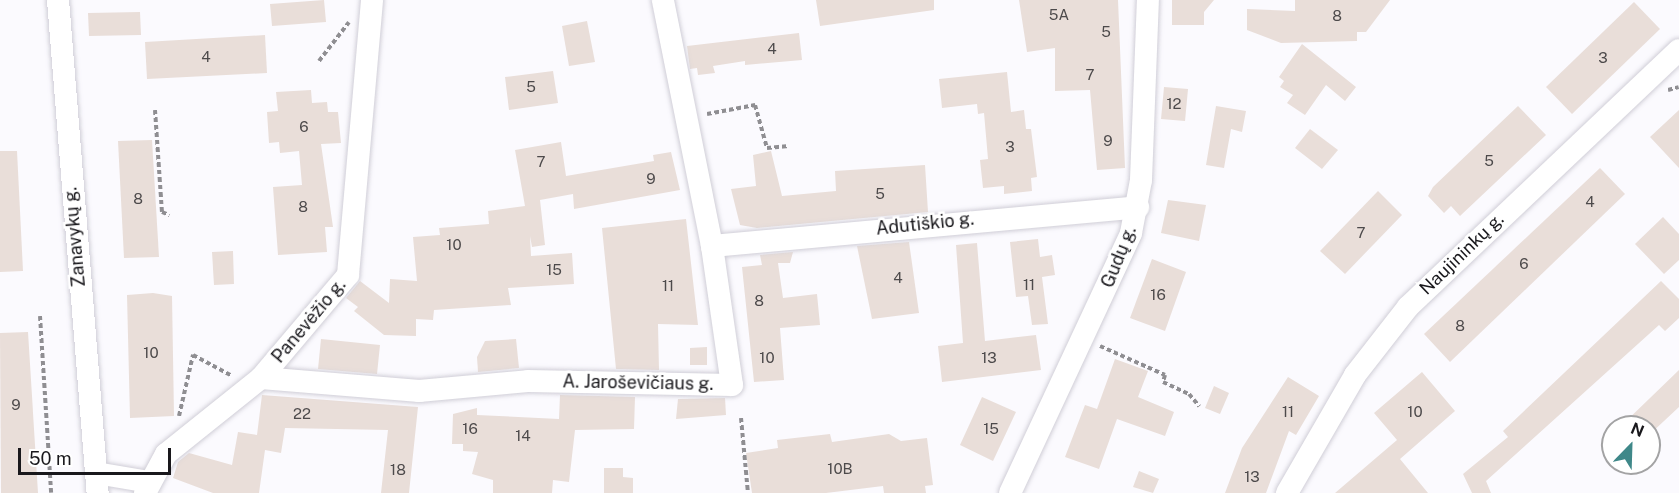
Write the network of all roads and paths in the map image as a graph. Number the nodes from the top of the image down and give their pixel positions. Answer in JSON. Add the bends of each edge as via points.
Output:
{"nodes":[{"id":1,"x":58,"y":0,"type":"edge"},
{"id":2,"x":372,"y":0,"type":"edge"},
{"id":3,"x":663,"y":0,"type":"edge"},
{"id":4,"x":1148,"y":0,"type":"edge"},
{"id":5,"x":355,"y":16,"type":"dead end"},
{"id":6,"x":1679,"y":50,"type":"edge"},
{"id":7,"x":319,"y":61,"type":"dead end"},
{"id":8,"x":155,"y":110,"type":"dead end"},
{"id":9,"x":689,"y":118,"type":"junction"},
{"id":10,"x":789,"y":146,"type":"dead end"},
{"id":11,"x":1138,"y":207,"type":"junction"},
{"id":12,"x":169,"y":215,"type":"dead end"},
{"id":13,"x":712,"y":246,"type":"junction"},
{"id":14,"x":40,"y":316,"type":"dead end"},
{"id":15,"x":1083,"y":338,"type":"junction"},
{"id":16,"x":256,"y":382,"type":"junction"},
{"id":17,"x":1199,"y":406,"type":"dead end"},
{"id":18,"x":741,"y":418,"type":"dead end"},
{"id":19,"x":166,"y":454,"type":"junction"},
{"id":20,"x":97,"y":483,"type":"edge"},
{"id":21,"x":147,"y":487,"type":"edge"},
{"id":22,"x":51,"y":493,"type":"edge"},
{"id":23,"x":748,"y":493,"type":"edge"},
{"id":24,"x":1010,"y":493,"type":"edge"},
{"id":25,"x":1287,"y":493,"type":"edge"}],
"edges":[{"from":1,"to":20,"type":"street","name":"Zanavykų g."},
{"from":2,"to":16,"type":"street","name":"Panevėžio g.","via":[[348,274]]},
{"from":3,"to":9,"type":"street","name":"A. Jaroševičiaus g."},
{"from":4,"to":11,"type":"street","name":"Gudų g."},
{"from":5,"to":7,"type":"path"},
{"from":6,"to":25,"type":"street","name":"Naujininkų g.","via":[[1408,306],[1342,395]]},
{"from":8,"to":12,"type":"path","via":[[162,212]]},
{"from":9,"to":10,"type":"path","via":[[755,105],[767,148]]},
{"from":9,"to":13,"type":"street","name":"A. Jaroševičiaus g."},
{"from":11,"to":13,"type":"street","name":"Adutiškio g."},
{"from":11,"to":15,"type":"street","name":"Gudų g."},
{"from":13,"to":16,"type":"street","name":"A. Jaroševičiaus g.","via":[[732,385],[528,381],[419,391]]},
{"from":14,"to":22,"type":"path"},
{"from":15,"to":17,"type":"path","via":[[1166,375],[1162,382],[1189,394]]},
{"from":15,"to":24,"type":"street","name":"Gudų g."},
{"from":16,"to":19,"type":"street","name":"Panevėžio g."},
{"from":16,"to":19,"type":"path","via":[[194,356]]},
{"from":18,"to":23,"type":"path"},
{"from":19,"to":21,"type":"street","name":"Panevėžio g."},
{"from":20,"to":21,"type":"street","name":"Panevėžio g."}]}
